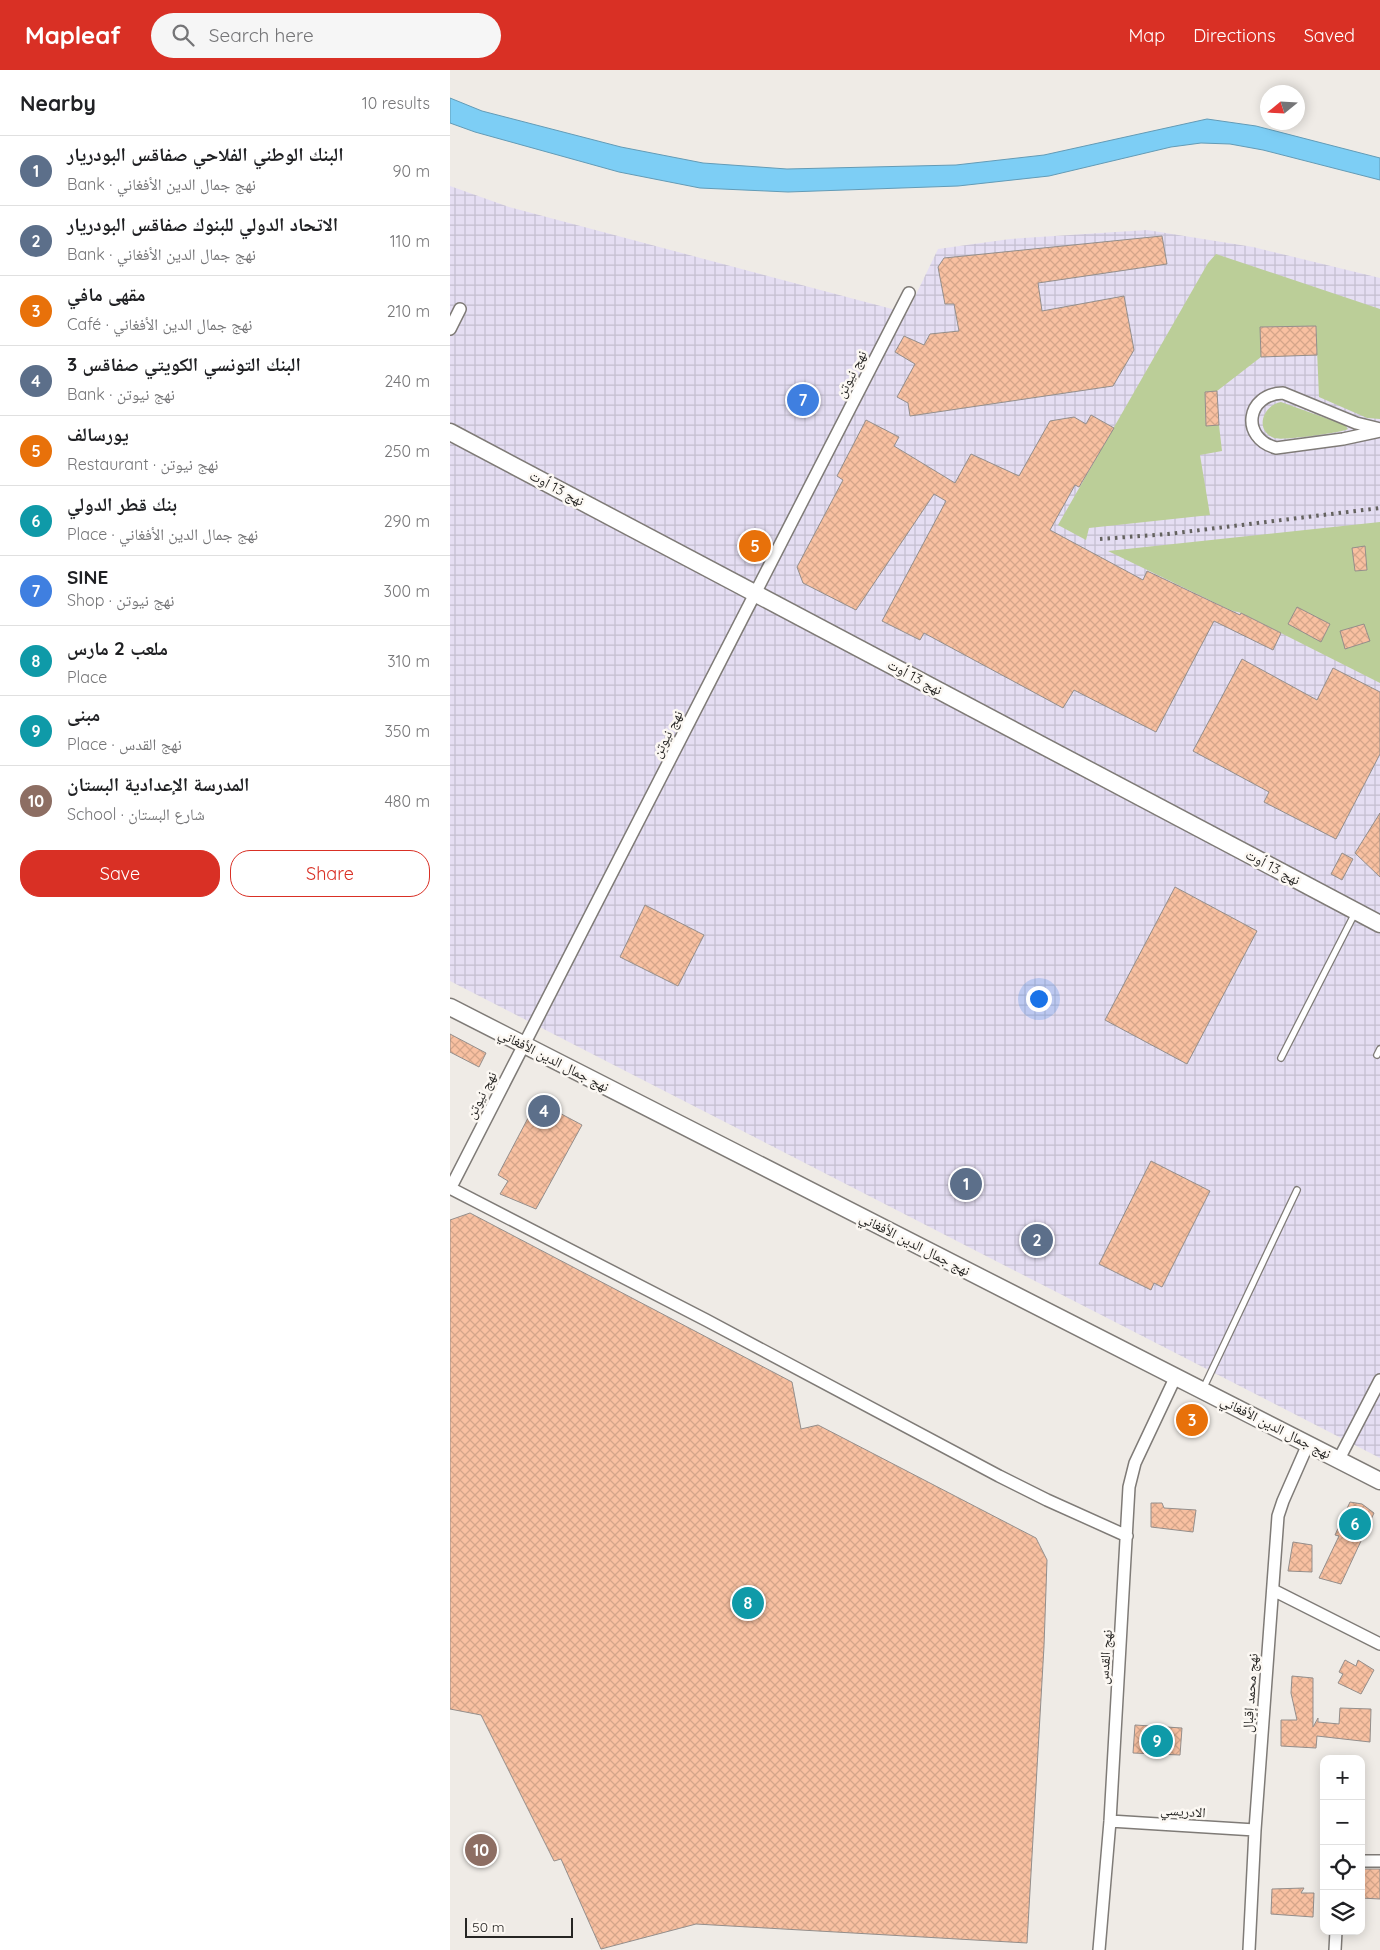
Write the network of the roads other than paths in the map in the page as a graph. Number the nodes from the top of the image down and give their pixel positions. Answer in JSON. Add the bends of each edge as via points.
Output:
{"nodes":[{"id":1,"x":909,"y":293,"type":"dead end"},
{"id":2,"x":460,"y":309,"type":"dead end"},
{"id":3,"x":450,"y":329,"type":"edge"},
{"id":4,"x":1380,"y":430,"type":"edge"},
{"id":5,"x":450,"y":432,"type":"edge"},
{"id":6,"x":756,"y":593,"type":"junction"},
{"id":7,"x":1356,"y":911,"type":"junction"},
{"id":8,"x":1380,"y":924,"type":"edge"},
{"id":9,"x":450,"y":1007,"type":"edge"},
{"id":10,"x":523,"y":1045,"type":"junction"},
{"id":11,"x":1282,"y":1058,"type":"dead end"},
{"id":12,"x":450,"y":1188,"type":"edge"},
{"id":13,"x":1297,"y":1190,"type":"dead end"},
{"id":14,"x":1176,"y":1376,"type":"junction"},
{"id":15,"x":1380,"y":1380,"type":"edge"},
{"id":16,"x":1202,"y":1390,"type":"junction"},
{"id":17,"x":1308,"y":1444,"type":"junction"},
{"id":18,"x":1339,"y":1459,"type":"junction"},
{"id":19,"x":1380,"y":1481,"type":"edge"},
{"id":20,"x":1127,"y":1536,"type":"junction"},
{"id":21,"x":1273,"y":1590,"type":"junction"},
{"id":22,"x":1380,"y":1644,"type":"edge"},
{"id":23,"x":1110,"y":1821,"type":"junction"},
{"id":24,"x":1255,"y":1830,"type":"junction"},
{"id":25,"x":1365,"y":1861,"type":"edge"},
{"id":26,"x":1380,"y":1861,"type":"edge"},
{"id":27,"x":1336,"y":1935,"type":"edge"},
{"id":28,"x":1099,"y":1950,"type":"edge"},
{"id":29,"x":1249,"y":1950,"type":"edge"},
{"id":30,"x":1335,"y":1950,"type":"edge"}],
"edges":[{"from":1,"to":6,"type":"street","name":"نهج نيوتن"},
{"from":2,"to":3,"type":"street"},
{"from":4,"to":4,"type":"street","via":[[1283,394],[1266,396],[1259,402],[1252,418],[1256,435],[1268,446],[1276,448],[1343,439]]},
{"from":5,"to":6,"type":"main road","name":"نهج 13 أوت"},
{"from":6,"to":7,"type":"main road","name":"نهج 13 أوت"},
{"from":6,"to":10,"type":"street","name":"نهج نيوتن"},
{"from":7,"to":8,"type":"main road","name":"نهج 13 أوت"},
{"from":7,"to":11,"type":"lane"},
{"from":9,"to":10,"type":"main road","name":"نهج جمال الدين الأفغاني"},
{"from":10,"to":12,"type":"street","name":"نهج نيوتن"},
{"from":10,"to":14,"type":"main road","name":"نهج جمال الدين الأفغاني"},
{"from":12,"to":20,"type":"street","via":[[999,1476]]},
{"from":13,"to":16,"type":"lane"},
{"from":14,"to":16,"type":"main road","name":"نهج جمال الدين الأفغاني"},
{"from":14,"to":20,"type":"street","name":"نهج القدس","via":[[1133,1469]]},
{"from":15,"to":18,"type":"street"},
{"from":16,"to":17,"type":"main road","name":"نهج جمال الدين الأفغاني"},
{"from":17,"to":18,"type":"main road","name":"نهج جمال الدين الأفغاني"},
{"from":17,"to":21,"type":"street","name":"نهج محمد إقبال","via":[[1280,1510]]},
{"from":18,"to":19,"type":"main road","name":"نهج جمال الدين الأفغاني"},
{"from":20,"to":23,"type":"street","name":"نهج القدس"},
{"from":21,"to":22,"type":"street"},
{"from":21,"to":24,"type":"street","name":"نهج محمد إقبال"},
{"from":23,"to":24,"type":"street","name":"الادريسي"},
{"from":23,"to":28,"type":"street","name":"نهج القدس"},
{"from":24,"to":29,"type":"street","name":"نهج محمد إقبال"},
{"from":25,"to":26,"type":"street"},
{"from":27,"to":30,"type":"street"}]}
